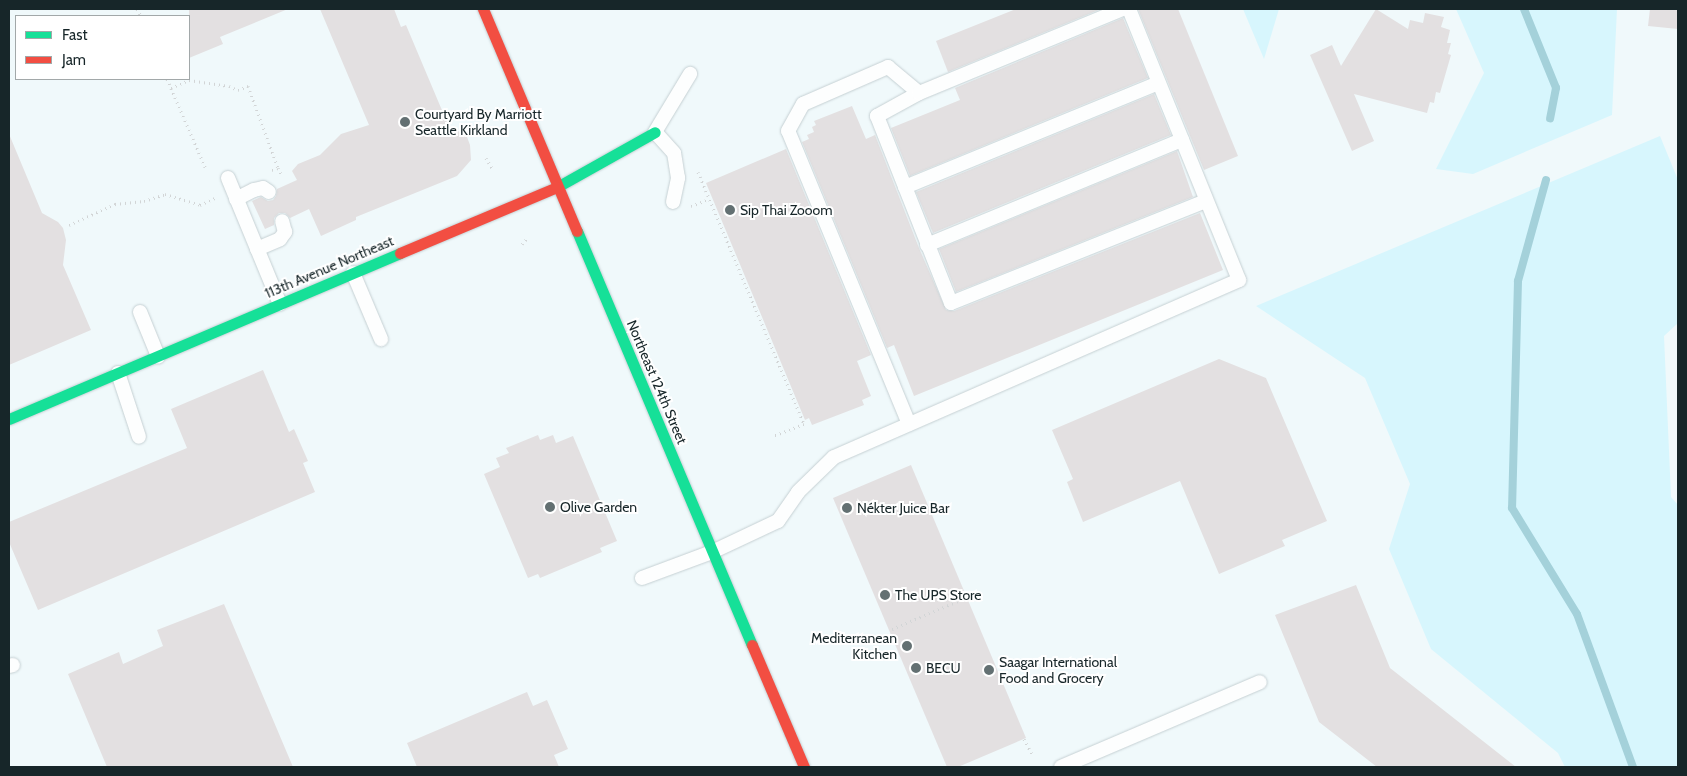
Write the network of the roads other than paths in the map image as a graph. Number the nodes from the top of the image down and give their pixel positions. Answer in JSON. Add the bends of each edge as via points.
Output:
{"nodes":[{"id":1,"x":483,"y":9,"type":"edge"},
{"id":2,"x":1123,"y":9,"type":"edge"},
{"id":3,"x":1129,"y":9,"type":"edge"},
{"id":4,"x":690,"y":74,"type":"dead end"},
{"id":5,"x":1159,"y":82,"type":"junction"},
{"id":6,"x":919,"y":94,"type":"junction"},
{"id":7,"x":655,"y":132,"type":"junction"},
{"id":8,"x":1182,"y":140,"type":"junction"},
{"id":9,"x":559,"y":186,"type":"junction"},
{"id":10,"x":905,"y":187,"type":"junction"},
{"id":11,"x":269,"y":192,"type":"dead end"},
{"id":12,"x":1206,"y":201,"type":"junction"},
{"id":13,"x":673,"y":202,"type":"dead end"},
{"id":14,"x":282,"y":221,"type":"dead end"},
{"id":15,"x":927,"y":245,"type":"junction"},
{"id":16,"x":257,"y":249,"type":"junction"},
{"id":17,"x":353,"y":273,"type":"junction"},
{"id":18,"x":280,"y":304,"type":"junction"},
{"id":19,"x":140,"y":312,"type":"dead end"},
{"id":20,"x":381,"y":339,"type":"dead end"},
{"id":21,"x":158,"y":356,"type":"junction"},
{"id":22,"x":118,"y":373,"type":"junction"},
{"id":23,"x":9,"y":419,"type":"edge"},
{"id":24,"x":909,"y":424,"type":"junction"},
{"id":25,"x":139,"y":437,"type":"dead end"},
{"id":26,"x":712,"y":552,"type":"junction"},
{"id":27,"x":642,"y":578,"type":"dead end"},
{"id":28,"x":1260,"y":682,"type":"dead end"},
{"id":29,"x":804,"y":767,"type":"edge"},
{"id":30,"x":1061,"y":767,"type":"edge"}],
"edges":[{"from":1,"to":9,"type":"main road","name":"Northeast 124th Street"},
{"from":2,"to":6,"type":"lane"},
{"from":3,"to":5,"type":"lane"},
{"from":4,"to":7,"type":"lane"},
{"from":5,"to":8,"type":"lane"},
{"from":5,"to":10,"type":"lane"},
{"from":6,"to":10,"type":"lane","via":[[877,116]]},
{"from":6,"to":24,"type":"lane","via":[[888,67],[803,104],[788,132]]},
{"from":7,"to":9,"type":"main road","name":"113th Avenue Northeast"},
{"from":7,"to":13,"type":"lane","via":[[674,153],[678,178]]},
{"from":8,"to":12,"type":"lane"},
{"from":8,"to":15,"type":"lane"},
{"from":9,"to":17,"type":"main road","name":"113th Avenue Northeast"},
{"from":9,"to":26,"type":"main road","name":"Northeast 124th Street"},
{"from":10,"to":15,"type":"lane"},
{"from":11,"to":16,"type":"lane","via":[[263,188],[232,188]]},
{"from":12,"to":15,"type":"lane","via":[[950,303]]},
{"from":12,"to":24,"type":"lane","via":[[1238,280]]},
{"from":14,"to":16,"type":"lane","via":[[285,232],[280,239]]},
{"from":16,"to":18,"type":"lane"},
{"from":17,"to":18,"type":"main road","name":"113th Avenue Northeast"},
{"from":17,"to":20,"type":"lane"},
{"from":18,"to":21,"type":"main road","name":"113th Avenue Northeast"},
{"from":19,"to":21,"type":"lane"},
{"from":21,"to":22,"type":"main road","name":"113th Avenue Northeast"},
{"from":22,"to":23,"type":"main road","name":"113th Avenue Northeast"},
{"from":22,"to":25,"type":"lane"},
{"from":24,"to":26,"type":"lane","via":[[834,458],[798,492],[778,521]]},
{"from":26,"to":27,"type":"lane"},
{"from":26,"to":29,"type":"main road","name":"Northeast 124th Street"},
{"from":28,"to":30,"type":"lane"}]}
